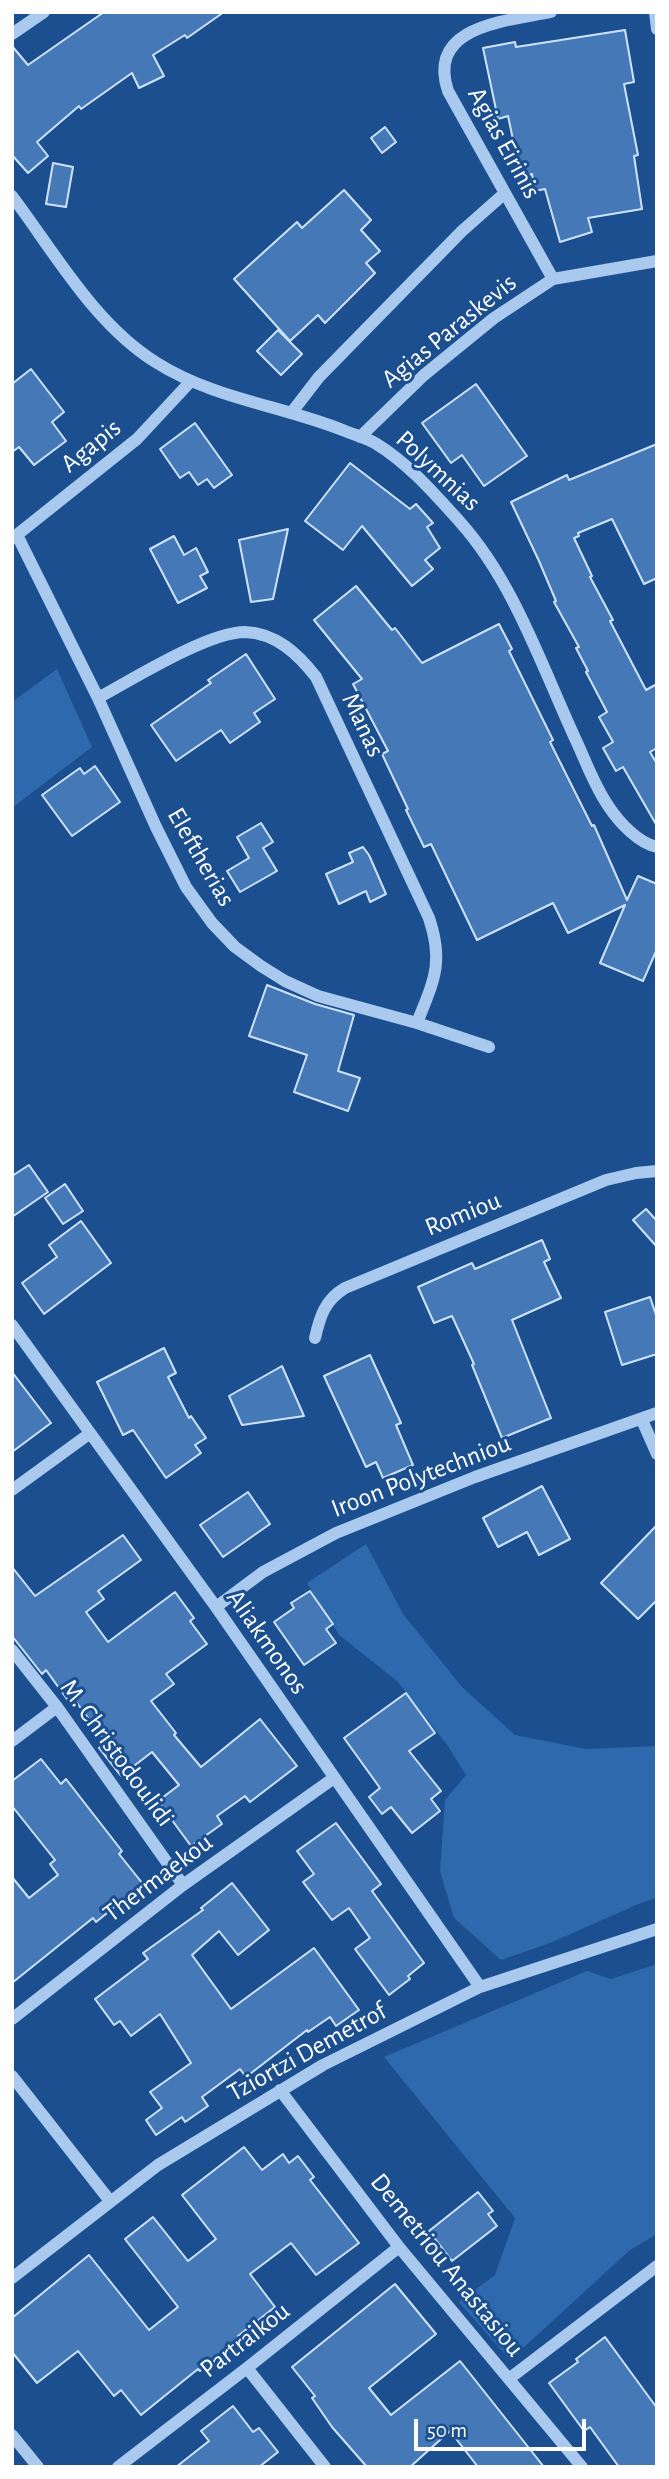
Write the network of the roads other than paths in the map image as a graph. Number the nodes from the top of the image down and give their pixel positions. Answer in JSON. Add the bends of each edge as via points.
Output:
{"nodes":[{"id":1,"x":44,"y":12,"type":"edge"},
{"id":2,"x":551,"y":12,"type":"edge"},
{"id":3,"x":656,"y":12,"type":"edge"},
{"id":4,"x":657,"y":29,"type":"edge"},
{"id":5,"x":12,"y":34,"type":"edge"},
{"id":6,"x":505,"y":193,"type":"junction"},
{"id":7,"x":12,"y":196,"type":"edge"},
{"id":8,"x":657,"y":261,"type":"edge"},
{"id":9,"x":553,"y":279,"type":"junction"},
{"id":10,"x":191,"y":381,"type":"junction"},
{"id":11,"x":292,"y":412,"type":"junction"},
{"id":12,"x":360,"y":437,"type":"junction"},
{"id":13,"x":15,"y":536,"type":"edge"},
{"id":14,"x":98,"y":698,"type":"junction"},
{"id":15,"x":657,"y":847,"type":"edge"},
{"id":16,"x":416,"y":1023,"type":"junction"},
{"id":17,"x":489,"y":1047,"type":"dead end"},
{"id":18,"x":657,"y":1171,"type":"edge"},
{"id":19,"x":12,"y":1325,"type":"edge"},
{"id":20,"x":316,"y":1338,"type":"dead end"},
{"id":21,"x":657,"y":1413,"type":"edge"},
{"id":22,"x":642,"y":1420,"type":"junction"},
{"id":23,"x":89,"y":1434,"type":"junction"},
{"id":24,"x":657,"y":1454,"type":"edge"},
{"id":25,"x":12,"y":1490,"type":"edge"},
{"id":26,"x":216,"y":1607,"type":"junction"},
{"id":27,"x":12,"y":1650,"type":"edge"},
{"id":28,"x":57,"y":1707,"type":"junction"},
{"id":29,"x":12,"y":1741,"type":"edge"},
{"id":30,"x":334,"y":1778,"type":"junction"},
{"id":31,"x":183,"y":1885,"type":"junction"},
{"id":32,"x":657,"y":1929,"type":"edge"},
{"id":33,"x":480,"y":1987,"type":"junction"},
{"id":34,"x":12,"y":2019,"type":"edge"},
{"id":35,"x":12,"y":2076,"type":"edge"},
{"id":36,"x":280,"y":2090,"type":"junction"},
{"id":37,"x":110,"y":2201,"type":"junction"},
{"id":38,"x":399,"y":2246,"type":"junction"},
{"id":39,"x":657,"y":2266,"type":"edge"},
{"id":40,"x":12,"y":2278,"type":"edge"},
{"id":41,"x":247,"y":2368,"type":"junction"},
{"id":42,"x":510,"y":2378,"type":"junction"},
{"id":43,"x":12,"y":2435,"type":"edge"},
{"id":44,"x":38,"y":2467,"type":"edge"},
{"id":45,"x":118,"y":2467,"type":"edge"},
{"id":46,"x":325,"y":2467,"type":"edge"},
{"id":47,"x":582,"y":2467,"type":"edge"}],
"edges":[{"from":1,"to":5,"type":"street"},
{"from":2,"to":6,"type":"street","name":"Agias Eirinis","via":[[479,27],[462,36],[444,65],[448,91]]},
{"from":3,"to":4,"type":"street"},
{"from":6,"to":9,"type":"street","name":"Agias Eirinis"},
{"from":6,"to":11,"type":"street","via":[[319,377]]},
{"from":7,"to":10,"type":"street","name":"Polymnias","via":[[107,323],[132,346]]},
{"from":8,"to":9,"type":"street","name":"Agias Paraskevis"},
{"from":9,"to":12,"type":"street","name":"Agias Paraskevis","via":[[468,339]]},
{"from":10,"to":11,"type":"street","name":"Polymnias"},
{"from":10,"to":13,"type":"street","name":"Agapis","via":[[137,439]]},
{"from":11,"to":12,"type":"street","name":"Polymnias"},
{"from":12,"to":15,"type":"street","name":"Polymnias","via":[[400,460],[473,536],[503,583],[609,808],[632,833]]},
{"from":13,"to":14,"type":"street","name":"Eleftherias"},
{"from":14,"to":16,"type":"street","name":"Eleftherias","via":[[162,839],[212,923],[236,947],[285,981],[318,996]]},
{"from":14,"to":16,"type":"street","name":"Manas","via":[[223,635],[262,635],[301,658],[316,677],[433,929],[438,958]]},
{"from":16,"to":17,"type":"street","name":"Eleftherias"},
{"from":18,"to":20,"type":"street","name":"Romiou","via":[[606,1180],[345,1288],[330,1298]]},
{"from":19,"to":23,"type":"street","name":"Aliakmonos"},
{"from":21,"to":22,"type":"street","name":"Iroon Polytechniou"},
{"from":22,"to":24,"type":"street"},
{"from":22,"to":26,"type":"street","name":"Iroon Polytechniou","via":[[475,1477],[336,1533],[263,1572]]},
{"from":23,"to":25,"type":"street"},
{"from":23,"to":26,"type":"street","name":"Aliakmonos"},
{"from":26,"to":30,"type":"street","name":"Aliakmonos"},
{"from":27,"to":28,"type":"street","name":"M. Christodoulidi"},
{"from":28,"to":29,"type":"street"},
{"from":28,"to":31,"type":"street","name":"M. Christodoulidi"},
{"from":30,"to":31,"type":"street","name":"Thermaekou"},
{"from":30,"to":33,"type":"street","name":"Aliakmonos"},
{"from":31,"to":34,"type":"street","name":"Thermaekou"},
{"from":32,"to":33,"type":"street","name":"Tziortzi Demetrof"},
{"from":33,"to":36,"type":"street","name":"Tziortzi Demetrof"},
{"from":35,"to":37,"type":"street"},
{"from":36,"to":37,"type":"street","name":"Tziortzi Demetrof","via":[[158,2165]]},
{"from":36,"to":38,"type":"street","name":"Demetriou Anastasiou"},
{"from":37,"to":40,"type":"street","name":"Tziortzi Demetrof"},
{"from":38,"to":41,"type":"street","name":"Partraikou"},
{"from":38,"to":42,"type":"street","name":"Demetriou Anastasiou"},
{"from":39,"to":42,"type":"street"},
{"from":41,"to":45,"type":"street","name":"Partraikou"},
{"from":41,"to":46,"type":"street"},
{"from":42,"to":47,"type":"street","name":"Demetriou Anastasiou"},
{"from":43,"to":44,"type":"street"}]}
